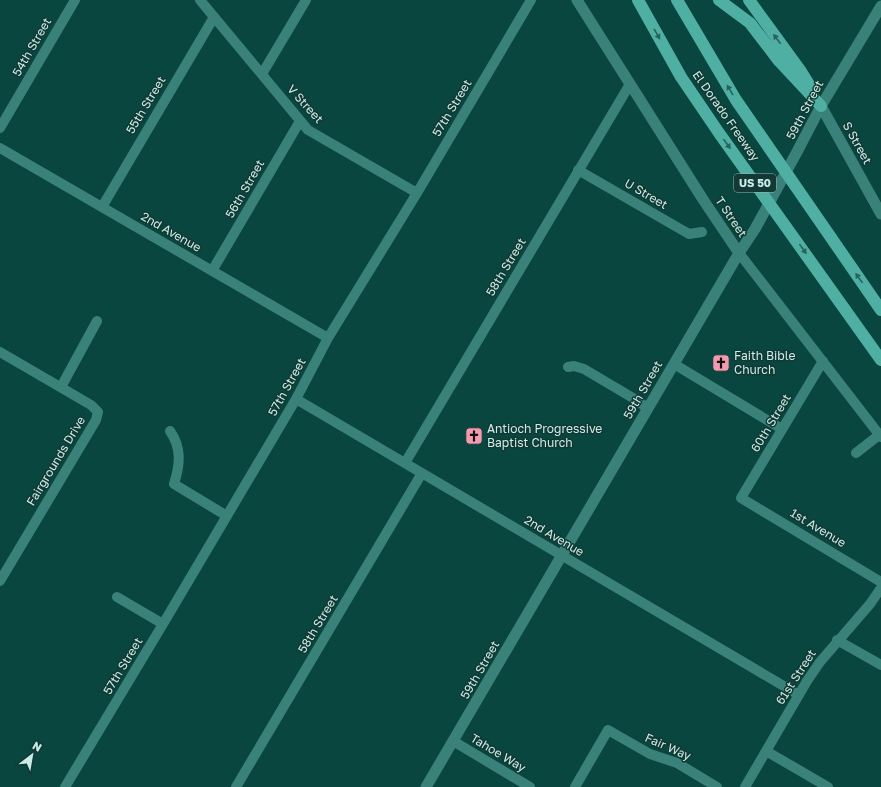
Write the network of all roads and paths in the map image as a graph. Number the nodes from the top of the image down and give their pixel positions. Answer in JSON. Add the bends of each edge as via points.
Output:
{"nodes":[{"id":1,"x":75,"y":0,"type":"edge"},
{"id":2,"x":200,"y":0,"type":"edge"},
{"id":3,"x":306,"y":0,"type":"edge"},
{"id":4,"x":531,"y":0,"type":"edge"},
{"id":5,"x":577,"y":0,"type":"edge"},
{"id":6,"x":638,"y":0,"type":"edge"},
{"id":7,"x":676,"y":0,"type":"edge"},
{"id":8,"x":720,"y":0,"type":"edge"},
{"id":9,"x":749,"y":0,"type":"edge"},
{"id":10,"x":881,"y":6,"type":"edge"},
{"id":11,"x":214,"y":17,"type":"junction"},
{"id":12,"x":262,"y":74,"type":"junction"},
{"id":13,"x":630,"y":84,"type":"junction"},
{"id":14,"x":821,"y":106,"type":"junction"},
{"id":15,"x":300,"y":121,"type":"junction"},
{"id":16,"x":0,"y":128,"type":"edge"},
{"id":17,"x":0,"y":148,"type":"edge"},
{"id":18,"x":578,"y":170,"type":"junction"},
{"id":19,"x":417,"y":193,"type":"junction"},
{"id":20,"x":102,"y":207,"type":"junction"},
{"id":21,"x":881,"y":214,"type":"edge"},
{"id":22,"x":702,"y":232,"type":"dead end"},
{"id":23,"x":739,"y":253,"type":"junction"},
{"id":24,"x":212,"y":271,"type":"junction"},
{"id":25,"x":881,"y":310,"type":"edge"},
{"id":26,"x":97,"y":321,"type":"dead end"},
{"id":27,"x":328,"y":338,"type":"junction"},
{"id":28,"x":0,"y":352,"type":"edge"},
{"id":29,"x":881,"y":360,"type":"edge"},
{"id":30,"x":823,"y":361,"type":"junction"},
{"id":31,"x":674,"y":364,"type":"junction"},
{"id":32,"x":568,"y":367,"type":"dead end"},
{"id":33,"x":61,"y":387,"type":"junction"},
{"id":34,"x":296,"y":399,"type":"junction"},
{"id":35,"x":648,"y":409,"type":"junction"},
{"id":36,"x":782,"y":429,"type":"junction"},
{"id":37,"x":170,"y":431,"type":"dead end"},
{"id":38,"x":880,"y":436,"type":"edge"},
{"id":39,"x":856,"y":453,"type":"dead end"},
{"id":40,"x":405,"y":463,"type":"junction"},
{"id":41,"x":422,"y":473,"type":"junction"},
{"id":42,"x":741,"y":498,"type":"joint"},
{"id":43,"x":226,"y":516,"type":"junction"},
{"id":44,"x":562,"y":556,"type":"junction"},
{"id":45,"x":0,"y":581,"type":"edge"},
{"id":46,"x":881,"y":582,"type":"edge"},
{"id":47,"x":881,"y":588,"type":"edge"},
{"id":48,"x":117,"y":597,"type":"dead end"},
{"id":49,"x":163,"y":624,"type":"junction"},
{"id":50,"x":837,"y":640,"type":"junction"},
{"id":51,"x":881,"y":665,"type":"edge"},
{"id":52,"x":799,"y":695,"type":"junction"},
{"id":53,"x":453,"y":741,"type":"junction"},
{"id":54,"x":766,"y":751,"type":"junction"},
{"id":55,"x":65,"y":787,"type":"edge"},
{"id":56,"x":236,"y":787,"type":"edge"},
{"id":57,"x":426,"y":787,"type":"edge"},
{"id":58,"x":530,"y":787,"type":"edge"},
{"id":59,"x":575,"y":787,"type":"edge"},
{"id":60,"x":717,"y":787,"type":"edge"},
{"id":61,"x":745,"y":787,"type":"edge"},
{"id":62,"x":828,"y":787,"type":"edge"}],
"edges":[{"from":1,"to":16,"type":"street","name":"54th Street"},
{"from":2,"to":11,"type":"street","name":"V Street"},
{"from":3,"to":12,"type":"street"},
{"from":4,"to":19,"type":"street","name":"57th Street"},
{"from":5,"to":13,"type":"street","name":"T Street"},
{"from":6,"to":29,"type":"highway","name":"El Dorado Freeway","number":"US 50","one_way":true,"via":[[681,77]]},
{"from":25,"to":7,"type":"highway","name":"El Dorado Freeway","number":"US 50","one_way":true,"via":[[736,100]]},
{"from":8,"to":14,"type":"highway","via":[[750,23],[779,61]]},
{"from":14,"to":9,"type":"highway","one_way":true,"via":[[800,70]]},
{"from":10,"to":14,"type":"street","name":"59th Street"},
{"from":11,"to":12,"type":"street","name":"V Street"},
{"from":11,"to":20,"type":"street","name":"55th Street"},
{"from":12,"to":15,"type":"street","name":"V Street"},
{"from":13,"to":18,"type":"street","name":"58th Street"},
{"from":13,"to":23,"type":"street","name":"T Street"},
{"from":14,"to":21,"type":"street","name":"S Street"},
{"from":14,"to":23,"type":"street","name":"59th Street","via":[[755,229]]},
{"from":15,"to":19,"type":"street","name":"V Street","via":[[308,130]]},
{"from":15,"to":24,"type":"street","name":"56th Street"},
{"from":17,"to":20,"type":"street","name":"2nd Avenue"},
{"from":18,"to":22,"type":"street","name":"U Street","via":[[689,234]]},
{"from":18,"to":40,"type":"street","name":"58th Street"},
{"from":19,"to":27,"type":"street","name":"57th Street"},
{"from":20,"to":24,"type":"street","name":"2nd Avenue"},
{"from":23,"to":30,"type":"street","name":"T Street"},
{"from":23,"to":31,"type":"street","name":"59th Street"},
{"from":24,"to":27,"type":"street","name":"2nd Avenue"},
{"from":26,"to":33,"type":"street"},
{"from":27,"to":34,"type":"street","name":"57th Street"},
{"from":28,"to":33,"type":"street","name":"Fairgrounds Drive"},
{"from":30,"to":36,"type":"street","name":"60th Street"},
{"from":30,"to":38,"type":"street","name":"T Street"},
{"from":31,"to":35,"type":"street","name":"59th Street"},
{"from":31,"to":36,"type":"street"},
{"from":32,"to":35,"type":"street","via":[[584,369]]},
{"from":33,"to":45,"type":"street","name":"Fairgrounds Drive","via":[[91,404],[98,412],[97,416]]},
{"from":34,"to":40,"type":"street","name":"2nd Avenue"},
{"from":34,"to":43,"type":"street","name":"57th Street"},
{"from":35,"to":44,"type":"street","name":"59th Street"},
{"from":36,"to":42,"type":"street","name":"60th Street"},
{"from":37,"to":43,"type":"street","via":[[175,438],[180,457],[174,484]]},
{"from":38,"to":39,"type":"street"},
{"from":40,"to":41,"type":"street","name":"2nd Avenue"},
{"from":41,"to":44,"type":"street","name":"2nd Avenue"},
{"from":41,"to":56,"type":"street","name":"58th Street"},
{"from":42,"to":46,"type":"street","name":"1st Avenue"},
{"from":43,"to":49,"type":"street","name":"57th Street"},
{"from":44,"to":52,"type":"street","name":"2nd Avenue"},
{"from":44,"to":53,"type":"street","name":"59th Street"},
{"from":47,"to":50,"type":"street","name":"61st Street","via":[[862,614]]},
{"from":48,"to":49,"type":"street"},
{"from":49,"to":55,"type":"street","name":"57th Street"},
{"from":50,"to":51,"type":"street"},
{"from":50,"to":52,"type":"street","name":"61st Street"},
{"from":52,"to":54,"type":"street","name":"61st Street"},
{"from":53,"to":57,"type":"street","name":"59th Street"},
{"from":53,"to":58,"type":"street","name":"Tahoe Way"},
{"from":54,"to":61,"type":"street","name":"61st Street"},
{"from":54,"to":62,"type":"street"},
{"from":59,"to":60,"type":"street","name":"Fair Way","via":[[608,730],[650,754],[677,763]]}]}
